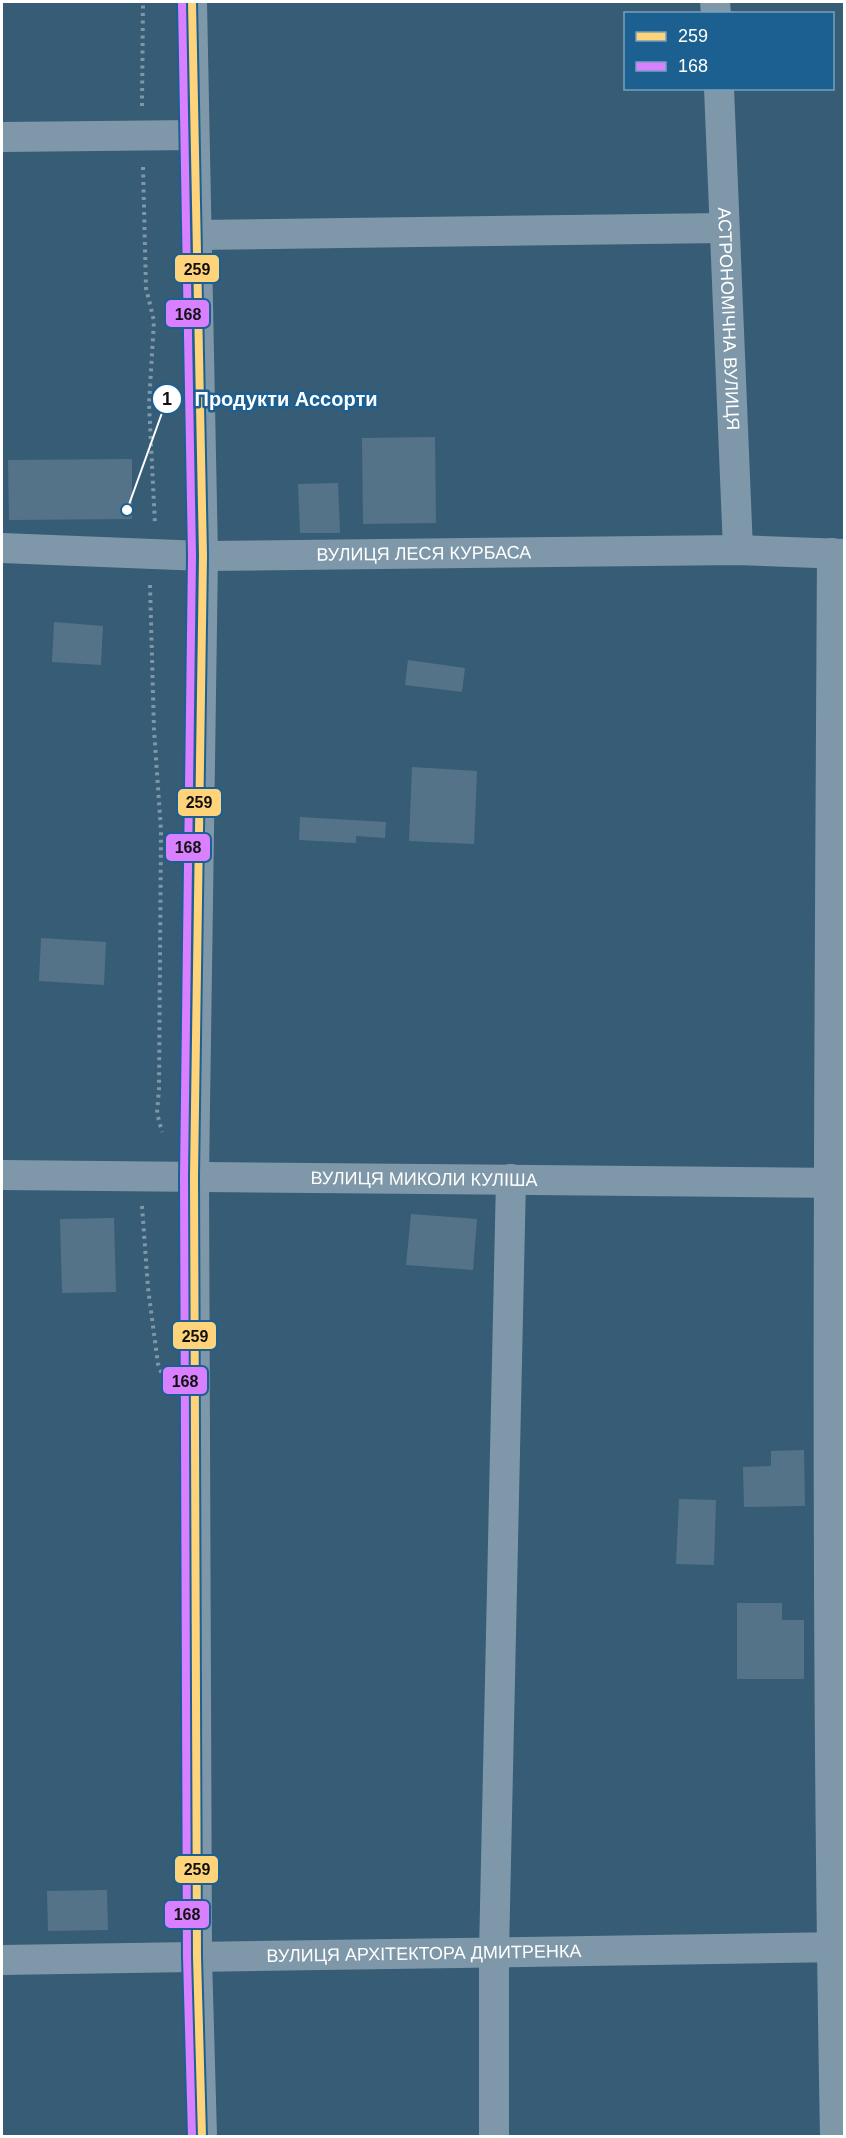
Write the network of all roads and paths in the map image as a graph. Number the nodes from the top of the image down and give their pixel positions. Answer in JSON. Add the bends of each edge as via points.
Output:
{"nodes":[{"id":1,"x":143,"y":2,"type":"edge"},
{"id":2,"x":192,"y":2,"type":"edge"},
{"id":3,"x":719,"y":90,"type":"edge"},
{"id":4,"x":142,"y":135,"type":"junction"},
{"id":5,"x":194,"y":135,"type":"junction"},
{"id":6,"x":2,"y":137,"type":"edge"},
{"id":7,"x":724,"y":228,"type":"junction"},
{"id":8,"x":196,"y":235,"type":"junction"},
{"id":9,"x":2,"y":548,"type":"edge"},
{"id":10,"x":738,"y":550,"type":"junction"},
{"id":11,"x":838,"y":553,"type":"edge"},
{"id":12,"x":156,"y":554,"type":"junction"},
{"id":13,"x":203,"y":556,"type":"junction"},
{"id":14,"x":2,"y":1175,"type":"edge"},
{"id":15,"x":150,"y":1176,"type":"junction"},
{"id":16,"x":194,"y":1176,"type":"junction"},
{"id":17,"x":511,"y":1179,"type":"junction"},
{"id":18,"x":837,"y":1183,"type":"edge"},
{"id":19,"x":165,"y":1382,"type":"dead end"},
{"id":20,"x":838,"y":1947,"type":"edge"},
{"id":21,"x":494,"y":1952,"type":"junction"},
{"id":22,"x":197,"y":1957,"type":"junction"},
{"id":23,"x":2,"y":1960,"type":"edge"},
{"id":24,"x":202,"y":2136,"type":"edge"},
{"id":25,"x":494,"y":2136,"type":"edge"},
{"id":26,"x":835,"y":2136,"type":"edge"}],
"edges":[{"from":1,"to":4,"type":"path"},
{"from":2,"to":5,"type":"street"},
{"from":3,"to":7,"type":"street","name":"АСТРОНОМІЧНА ВУЛИЦЯ"},
{"from":4,"to":5,"type":"street"},
{"from":4,"to":6,"type":"street"},
{"from":4,"to":12,"type":"path","via":[[146,288],[154,321],[149,404]]},
{"from":5,"to":8,"type":"street"},
{"from":7,"to":8,"type":"street"},
{"from":7,"to":10,"type":"street","name":"АСТРОНОМІЧНА ВУЛИЦЯ"},
{"from":8,"to":13,"type":"street"},
{"from":9,"to":12,"type":"street","name":"ВУЛИЦЯ ЛЕСЯ КУРБАСА"},
{"from":10,"to":11,"type":"street","name":"ВУЛИЦЯ ЛЕСЯ КУРБАСА"},
{"from":10,"to":13,"type":"street","name":"ВУЛИЦЯ ЛЕСЯ КУРБАСА"},
{"from":11,"to":18,"type":"street"},
{"from":12,"to":13,"type":"street","name":"ВУЛИЦЯ ЛЕСЯ КУРБАСА"},
{"from":12,"to":15,"type":"path","via":[[149,591],[161,830],[157,1113],[164,1138],[162,1156]]},
{"from":13,"to":16,"type":"street"},
{"from":14,"to":15,"type":"street","name":"ВУЛИЦЯ МИКОЛИ КУЛІША"},
{"from":15,"to":16,"type":"street","name":"ВУЛИЦЯ МИКОЛИ КУЛІША"},
{"from":15,"to":19,"type":"path","via":[[142,1204],[145,1246],[158,1364]]},
{"from":16,"to":17,"type":"street","name":"ВУЛИЦЯ МИКОЛИ КУЛІША"},
{"from":16,"to":22,"type":"street"},
{"from":17,"to":18,"type":"street","name":"ВУЛИЦЯ МИКОЛИ КУЛІША"},
{"from":17,"to":21,"type":"street"},
{"from":18,"to":20,"type":"street"},
{"from":20,"to":21,"type":"street","name":"ВУЛИЦЯ АРХІТЕКТОРА ДМИТРЕНКА"},
{"from":20,"to":26,"type":"street"},
{"from":21,"to":22,"type":"street","name":"ВУЛИЦЯ АРХІТЕКТОРА ДМИТРЕНКА"},
{"from":21,"to":25,"type":"street"},
{"from":22,"to":23,"type":"street","name":"ВУЛИЦЯ АРХІТЕКТОРА ДМИТРЕНКА"},
{"from":22,"to":24,"type":"street"}]}
